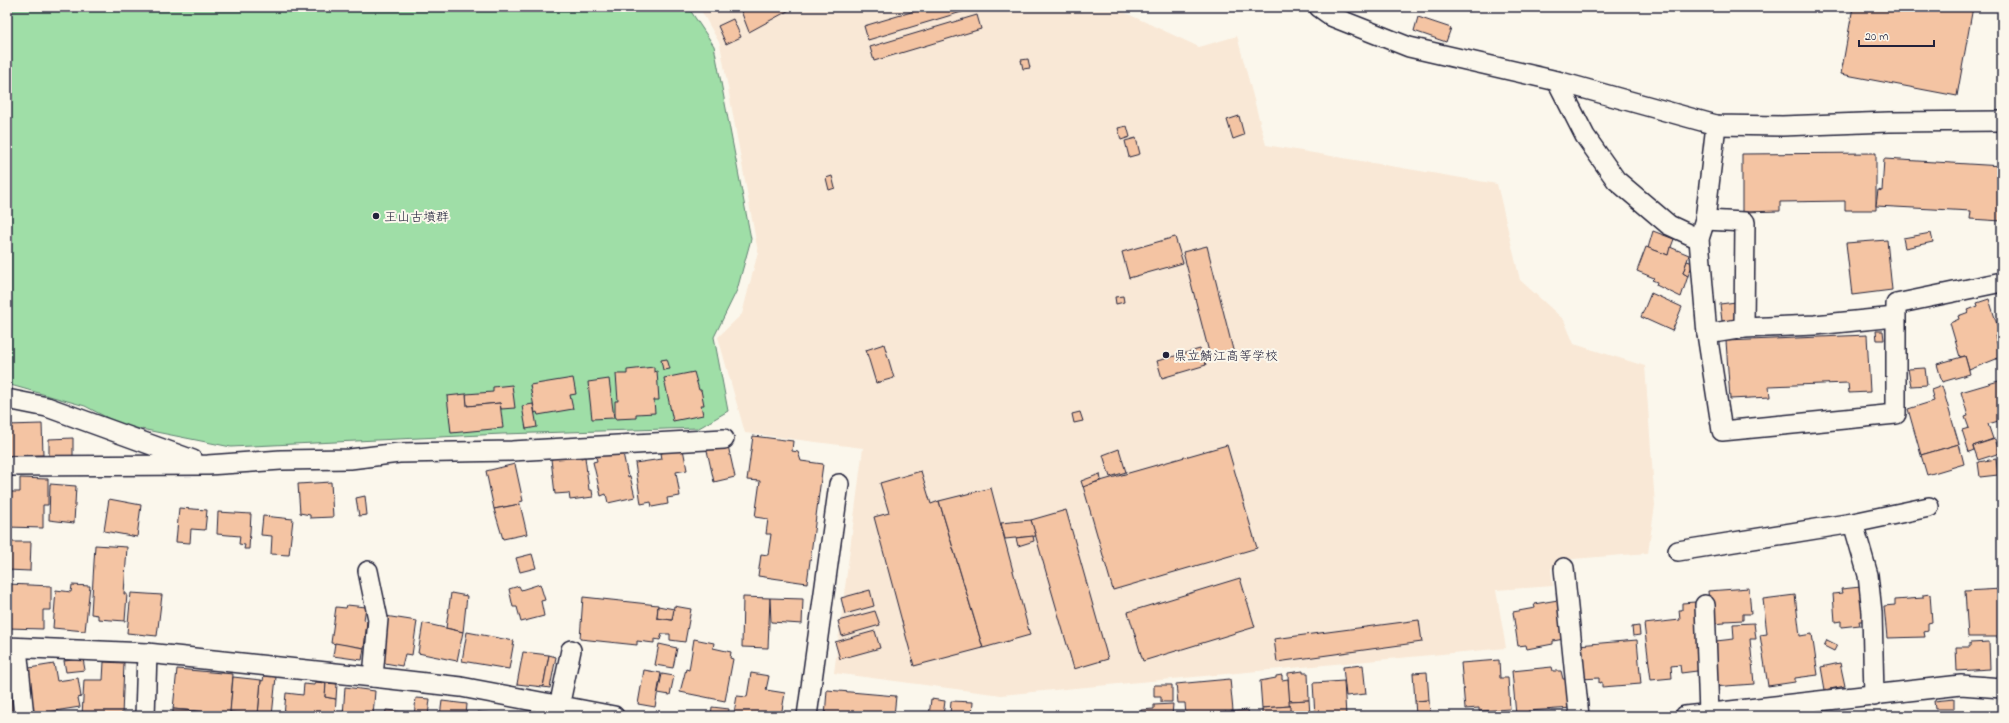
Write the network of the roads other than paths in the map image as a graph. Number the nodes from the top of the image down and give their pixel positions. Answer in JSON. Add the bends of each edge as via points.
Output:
{"nodes":[{"id":1,"x":1319,"y":7,"type":"edge"},
{"id":2,"x":1557,"y":82,"type":"junction"},
{"id":3,"x":2002,"y":121,"type":"edge"},
{"id":4,"x":1716,"y":125,"type":"junction"},
{"id":5,"x":1705,"y":220,"type":"junction"},
{"id":6,"x":1699,"y":239,"type":"junction"},
{"id":7,"x":2002,"y":282,"type":"edge"},
{"id":8,"x":1895,"y":317,"type":"junction"},
{"id":9,"x":1744,"y":328,"type":"junction"},
{"id":10,"x":1707,"y":334,"type":"junction"},
{"id":11,"x":7,"y":399,"type":"edge"},
{"id":12,"x":724,"y":439,"type":"dead end"},
{"id":13,"x":208,"y":465,"type":"junction"},
{"id":14,"x":7,"y":466,"type":"edge"},
{"id":15,"x":839,"y":484,"type":"dead end"},
{"id":16,"x":1929,"y":507,"type":"dead end"},
{"id":17,"x":1853,"y":523,"type":"junction"},
{"id":18,"x":1678,"y":551,"type":"dead end"},
{"id":19,"x":1564,"y":568,"type":"dead end"},
{"id":20,"x":368,"y":570,"type":"dead end"},
{"id":21,"x":1705,"y":605,"type":"dead end"},
{"id":22,"x":12,"y":647,"type":"edge"},
{"id":23,"x":571,"y":650,"type":"dead end"},
{"id":24,"x":146,"y":653,"type":"junction"},
{"id":25,"x":373,"y":677,"type":"junction"},
{"id":26,"x":2002,"y":688,"type":"edge"},
{"id":27,"x":1874,"y":696,"type":"junction"},
{"id":28,"x":559,"y":711,"type":"edge"},
{"id":29,"x":1720,"y":714,"type":"edge"},
{"id":30,"x":24,"y":716,"type":"edge"},
{"id":31,"x":145,"y":716,"type":"edge"},
{"id":32,"x":614,"y":716,"type":"edge"},
{"id":33,"x":807,"y":716,"type":"edge"},
{"id":34,"x":1579,"y":716,"type":"edge"},
{"id":35,"x":1686,"y":716,"type":"edge"}],
"edges":[{"from":1,"to":2,"type":"street","via":[[1333,17],[1409,46]]},
{"from":2,"to":4,"type":"street"},
{"from":2,"to":6,"type":"street","via":[[1586,136],[1616,180],[1669,225]]},
{"from":3,"to":4,"type":"street"},
{"from":4,"to":5,"type":"street"},
{"from":5,"to":6,"type":"street"},
{"from":5,"to":9,"type":"street","via":[[1745,222]]},
{"from":6,"to":10,"type":"street"},
{"from":7,"to":8,"type":"street","via":[[1896,304]]},
{"from":8,"to":9,"type":"street","via":[[1815,325]]},
{"from":8,"to":10,"type":"street","via":[[1896,414],[1722,431]]},
{"from":9,"to":10,"type":"street"},
{"from":11,"to":13,"type":"street","via":[[47,407]]},
{"from":12,"to":13,"type":"street","via":[[512,451],[399,453],[350,459]]},
{"from":13,"to":14,"type":"street"},
{"from":15,"to":33,"type":"street"},
{"from":16,"to":17,"type":"street"},
{"from":17,"to":18,"type":"street"},
{"from":17,"to":27,"type":"street","via":[[1868,575],[1872,612]]},
{"from":19,"to":34,"type":"street"},
{"from":20,"to":25,"type":"street","via":[[378,619]]},
{"from":21,"to":29,"type":"street"},
{"from":22,"to":24,"type":"street"},
{"from":22,"to":30,"type":"street"},
{"from":23,"to":28,"type":"street"},
{"from":24,"to":25,"type":"street"},
{"from":24,"to":31,"type":"street"},
{"from":25,"to":28,"type":"street","via":[[461,687]]},
{"from":26,"to":27,"type":"street","via":[[1961,685]]},
{"from":27,"to":29,"type":"street"},
{"from":28,"to":32,"type":"street"},
{"from":29,"to":35,"type":"street"}]}
